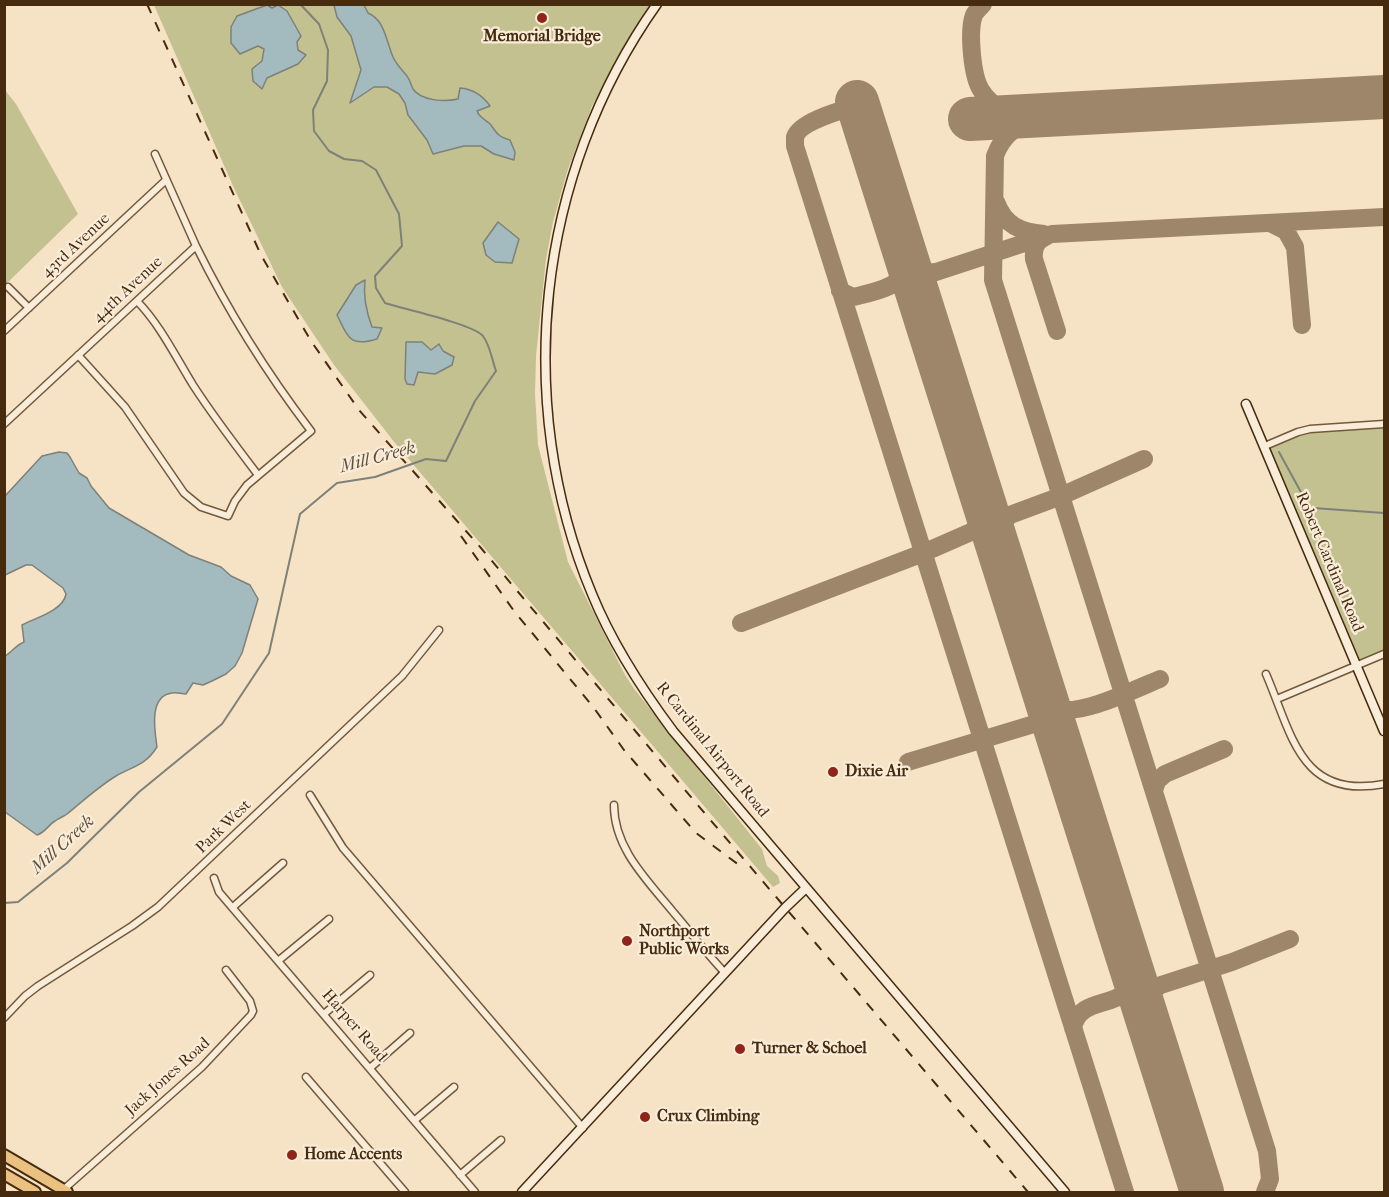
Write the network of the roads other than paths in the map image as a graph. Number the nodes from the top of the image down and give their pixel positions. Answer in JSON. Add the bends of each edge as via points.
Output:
{"nodes":[{"id":1,"x":657,"y":4,"type":"edge"},
{"id":2,"x":155,"y":154,"type":"dead end"},
{"id":3,"x":166,"y":180,"type":"junction"},
{"id":4,"x":196,"y":246,"type":"junction"},
{"id":5,"x":8,"y":287,"type":"dead end"},
{"id":6,"x":137,"y":300,"type":"junction"},
{"id":7,"x":29,"y":308,"type":"junction"},
{"id":8,"x":4,"y":331,"type":"edge"},
{"id":9,"x":78,"y":356,"type":"junction"},
{"id":10,"x":1246,"y":404,"type":"dead end"},
{"id":11,"x":4,"y":424,"type":"edge"},
{"id":12,"x":1384,"y":424,"type":"edge"},
{"id":13,"x":1265,"y":446,"type":"junction"},
{"id":14,"x":258,"y":475,"type":"junction"},
{"id":15,"x":440,"y":630,"type":"dead end"},
{"id":16,"x":1384,"y":654,"type":"edge"},
{"id":17,"x":1357,"y":666,"type":"junction"},
{"id":18,"x":1266,"y":674,"type":"dead end"},
{"id":19,"x":1277,"y":699,"type":"junction"},
{"id":20,"x":1384,"y":731,"type":"edge"},
{"id":21,"x":1384,"y":784,"type":"edge"},
{"id":22,"x":310,"y":795,"type":"dead end"},
{"id":23,"x":614,"y":805,"type":"dead end"},
{"id":24,"x":283,"y":863,"type":"dead end"},
{"id":25,"x":214,"y":878,"type":"dead end"},
{"id":26,"x":806,"y":888,"type":"junction"},
{"id":27,"x":233,"y":907,"type":"junction"},
{"id":28,"x":329,"y":919,"type":"dead end"},
{"id":29,"x":278,"y":961,"type":"junction"},
{"id":30,"x":226,"y":970,"type":"dead end"},
{"id":31,"x":725,"y":973,"type":"junction"},
{"id":32,"x":370,"y":975,"type":"dead end"},
{"id":33,"x":324,"y":1014,"type":"junction"},
{"id":34,"x":4,"y":1018,"type":"edge"},
{"id":35,"x":410,"y":1033,"type":"dead end"},
{"id":36,"x":370,"y":1068,"type":"junction"},
{"id":37,"x":306,"y":1077,"type":"dead end"},
{"id":38,"x":454,"y":1087,"type":"dead end"},
{"id":39,"x":415,"y":1120,"type":"junction"},
{"id":40,"x":583,"y":1128,"type":"junction"},
{"id":41,"x":501,"y":1140,"type":"dead end"},
{"id":42,"x":4,"y":1155,"type":"edge"},
{"id":43,"x":4,"y":1174,"type":"edge"},
{"id":44,"x":460,"y":1175,"type":"junction"},
{"id":45,"x":35,"y":1192,"type":"edge"},
{"id":46,"x":63,"y":1192,"type":"edge"},
{"id":47,"x":405,"y":1192,"type":"edge"},
{"id":48,"x":475,"y":1192,"type":"edge"},
{"id":49,"x":522,"y":1192,"type":"edge"},
{"id":50,"x":1065,"y":1192,"type":"edge"}],
"edges":[{"from":1,"to":26,"type":"main road","name":"R Cardinal Airport Road","via":[[624,56],[589,128],[555,244],[544,362],[554,461],[578,557],[592,595],[628,665],[673,731]]},
{"from":2,"to":3,"type":"street"},
{"from":3,"to":4,"type":"street"},
{"from":3,"to":7,"type":"street","name":"43rd Avenue"},
{"from":4,"to":6,"type":"street","name":"44th Avenue"},
{"from":4,"to":14,"type":"street","via":[[257,357],[311,431]]},
{"from":5,"to":7,"type":"street"},
{"from":6,"to":9,"type":"street","name":"44th Avenue"},
{"from":6,"to":14,"type":"street","via":[[154,319],[193,385]]},
{"from":7,"to":8,"type":"street","name":"43rd Avenue"},
{"from":9,"to":11,"type":"street","name":"44th Avenue"},
{"from":9,"to":14,"type":"street","via":[[124,407],[193,502],[228,516],[240,492]]},
{"from":10,"to":13,"type":"main road","name":"Robert Cardinal Road"},
{"from":12,"to":13,"type":"street","via":[[1310,429]]},
{"from":13,"to":17,"type":"main road","name":"Robert Cardinal Road"},
{"from":15,"to":34,"type":"street","name":"Park West","via":[[402,676],[166,900],[38,986]]},
{"from":16,"to":17,"type":"street"},
{"from":17,"to":19,"type":"street"},
{"from":17,"to":20,"type":"main road","name":"Robert Cardinal Road"},
{"from":18,"to":19,"type":"street"},
{"from":19,"to":21,"type":"street","via":[[1294,746],[1321,776],[1361,788]]},
{"from":22,"to":40,"type":"street","via":[[344,848]]},
{"from":23,"to":31,"type":"street","via":[[620,837],[635,865]]},
{"from":24,"to":27,"type":"street"},
{"from":25,"to":27,"type":"street","name":"Harper Road"},
{"from":26,"to":31,"type":"main road"},
{"from":26,"to":50,"type":"main road","name":"R Cardinal Airport Road"},
{"from":27,"to":29,"type":"street","name":"Harper Road"},
{"from":28,"to":29,"type":"street"},
{"from":29,"to":33,"type":"street","name":"Harper Road"},
{"from":30,"to":46,"type":"street","name":"Jack Jones Road","via":[[250,1001],[251,1015],[202,1067]]},
{"from":31,"to":40,"type":"main road"},
{"from":32,"to":33,"type":"street"},
{"from":33,"to":36,"type":"street","name":"Harper Road"},
{"from":35,"to":36,"type":"street"},
{"from":36,"to":39,"type":"street","name":"Harper Road"},
{"from":37,"to":47,"type":"street"},
{"from":38,"to":39,"type":"street"},
{"from":39,"to":44,"type":"street","name":"Harper Road"},
{"from":40,"to":49,"type":"main road"},
{"from":41,"to":44,"type":"street"},
{"from":42,"to":46,"type":"highway"},
{"from":43,"to":45,"type":"highway"},
{"from":44,"to":48,"type":"street","name":"Harper Road"}]}
